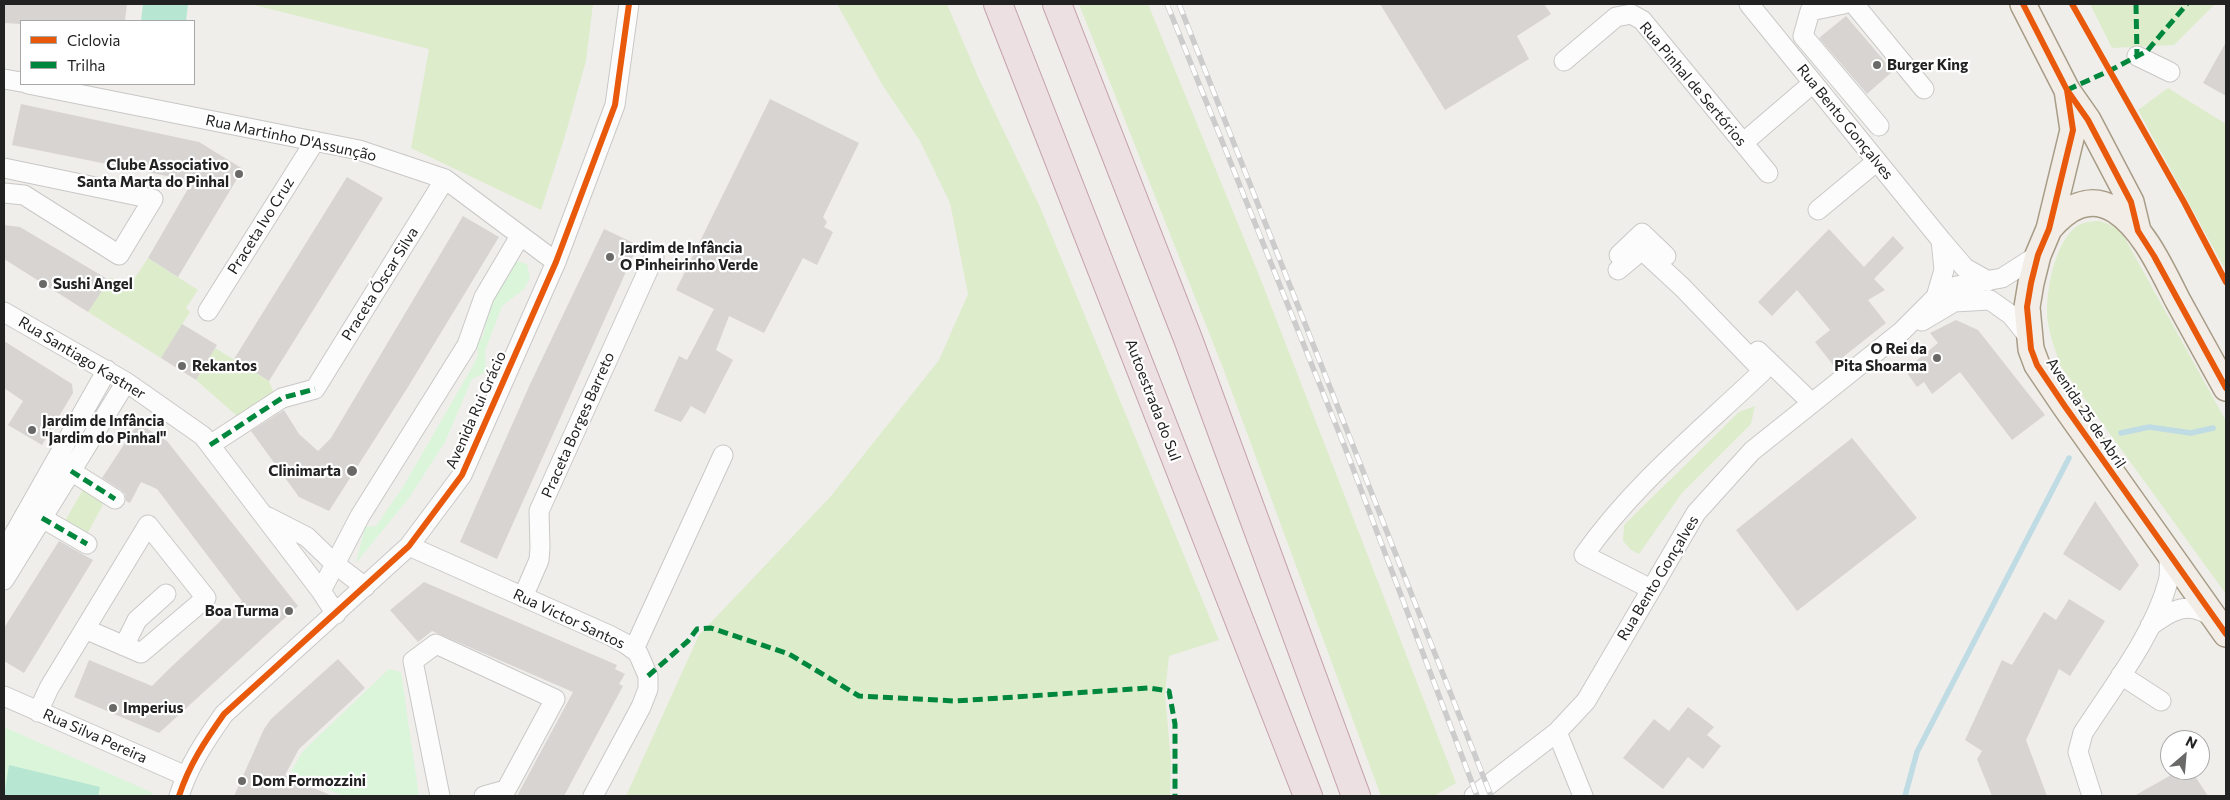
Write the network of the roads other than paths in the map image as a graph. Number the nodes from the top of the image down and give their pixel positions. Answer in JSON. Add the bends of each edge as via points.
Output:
{"nodes":[{"id":1,"x":629,"y":4,"type":"edge"},
{"id":2,"x":998,"y":4,"type":"edge"},
{"id":3,"x":1057,"y":4,"type":"edge"},
{"id":4,"x":1749,"y":4,"type":"edge"},
{"id":5,"x":1844,"y":4,"type":"edge"},
{"id":6,"x":1854,"y":4,"type":"edge"},
{"id":7,"x":2022,"y":4,"type":"edge"},
{"id":8,"x":2137,"y":56,"type":"dead end"},
{"id":9,"x":1564,"y":61,"type":"dead end"},
{"id":10,"x":2170,"y":72,"type":"dead end"},
{"id":11,"x":4,"y":79,"type":"edge"},
{"id":12,"x":20,"y":82,"type":"edge"},
{"id":13,"x":1813,"y":82,"type":"junction"},
{"id":14,"x":33,"y":85,"type":"edge"},
{"id":15,"x":1924,"y":89,"type":"dead end"},
{"id":16,"x":2067,"y":90,"type":"junction"},
{"id":17,"x":1879,"y":126,"type":"dead end"},
{"id":18,"x":315,"y":141,"type":"junction"},
{"id":19,"x":1743,"y":143,"type":"junction"},
{"id":20,"x":1877,"y":161,"type":"junction"},
{"id":21,"x":4,"y":168,"type":"edge"},
{"id":22,"x":1768,"y":173,"type":"dead end"},
{"id":23,"x":445,"y":179,"type":"junction"},
{"id":24,"x":4,"y":192,"type":"edge"},
{"id":25,"x":1818,"y":210,"type":"dead end"},
{"id":26,"x":2049,"y":229,"type":"junction"},
{"id":27,"x":2138,"y":231,"type":"junction"},
{"id":28,"x":520,"y":236,"type":"junction"},
{"id":29,"x":1941,"y":240,"type":"junction"},
{"id":30,"x":2038,"y":255,"type":"junction"},
{"id":31,"x":654,"y":257,"type":"dead end"},
{"id":32,"x":556,"y":262,"type":"junction"},
{"id":33,"x":1988,"y":281,"type":"junction"},
{"id":34,"x":1936,"y":297,"type":"junction"},
{"id":35,"x":208,"y":311,"type":"dead end"},
{"id":36,"x":4,"y":312,"type":"edge"},
{"id":37,"x":1901,"y":332,"type":"junction"},
{"id":38,"x":2028,"y":336,"type":"junction"},
{"id":39,"x":107,"y":370,"type":"junction"},
{"id":40,"x":126,"y":382,"type":"junction"},
{"id":41,"x":2226,"y":388,"type":"edge"},
{"id":42,"x":1812,"y":403,"type":"junction"},
{"id":43,"x":210,"y":445,"type":"junction"},
{"id":44,"x":723,"y":455,"type":"dead end"},
{"id":45,"x":71,"y":471,"type":"junction"},
{"id":46,"x":115,"y":499,"type":"dead end"},
{"id":47,"x":263,"y":514,"type":"junction"},
{"id":48,"x":42,"y":518,"type":"junction"},
{"id":49,"x":87,"y":544,"type":"dead end"},
{"id":50,"x":410,"y":546,"type":"junction"},
{"id":51,"x":2168,"y":551,"type":"junction"},
{"id":52,"x":4,"y":552,"type":"edge"},
{"id":53,"x":335,"y":564,"type":"junction"},
{"id":54,"x":4,"y":580,"type":"edge"},
{"id":55,"x":365,"y":587,"type":"junction"},
{"id":56,"x":1651,"y":589,"type":"junction"},
{"id":57,"x":321,"y":591,"type":"junction"},
{"id":58,"x":166,"y":594,"type":"dead end"},
{"id":59,"x":523,"y":597,"type":"junction"},
{"id":60,"x":336,"y":614,"type":"junction"},
{"id":61,"x":2150,"y":626,"type":"junction"},
{"id":62,"x":2221,"y":627,"type":"edge"},
{"id":63,"x":85,"y":629,"type":"junction"},
{"id":64,"x":124,"y":646,"type":"junction"},
{"id":65,"x":634,"y":649,"type":"junction"},
{"id":66,"x":2121,"y":675,"type":"junction"},
{"id":67,"x":4,"y":696,"type":"edge"},
{"id":68,"x":2161,"y":701,"type":"dead end"},
{"id":69,"x":38,"y":712,"type":"junction"},
{"id":70,"x":1556,"y":732,"type":"junction"},
{"id":71,"x":186,"y":776,"type":"junction"},
{"id":72,"x":179,"y":796,"type":"edge"},
{"id":73,"x":440,"y":796,"type":"edge"},
{"id":74,"x":484,"y":796,"type":"edge"},
{"id":75,"x":593,"y":796,"type":"edge"},
{"id":76,"x":1308,"y":796,"type":"edge"},
{"id":77,"x":1356,"y":796,"type":"edge"},
{"id":78,"x":1474,"y":796,"type":"edge"},
{"id":79,"x":1583,"y":796,"type":"edge"},
{"id":80,"x":2092,"y":796,"type":"edge"}],
"edges":[{"from":1,"to":32,"type":"street","name":"Avenida Rui Grácio","via":[[614,105]]},
{"from":2,"to":76,"type":"highway","name":"Autoestrada do Sul"},
{"from":3,"to":77,"type":"highway","via":[[1188,339]]},
{"from":4,"to":13,"type":"street","name":"Rua Bento Gonçalves"},
{"from":5,"to":17,"type":"street","via":[[1810,11],[1804,36]]},
{"from":6,"to":15,"type":"street"},
{"from":7,"to":16,"type":"main road","name":"Avenida 25 de Abril"},
{"from":8,"to":10,"type":"street"},
{"from":9,"to":19,"type":"street","name":"Rua Pinhal de Sertórios","via":[[1616,17],[1631,14],[1648,26]]},
{"from":11,"to":12,"type":"street"},
{"from":13,"to":19,"type":"street"},
{"from":13,"to":20,"type":"street","name":"Rua Bento Gonçalves"},
{"from":14,"to":18,"type":"street","name":"Rua Martinho D'Assunção"},
{"from":16,"to":26,"type":"main road","name":"Avenida 25 de Abril","via":[[2073,130]]},
{"from":16,"to":27,"type":"main road","name":"Avenida 25 de Abril","via":[[2088,120],[2131,202]]},
{"from":18,"to":23,"type":"street","name":"Rua Martinho D'Assunção","via":[[359,150]]},
{"from":18,"to":35,"type":"street","name":"Praceta Ivo Cruz"},
{"from":19,"to":22,"type":"street","name":"Rua Pinhal de Sertórios"},
{"from":20,"to":25,"type":"street"},
{"from":20,"to":29,"type":"street","name":"Rua Bento Gonçalves"},
{"from":21,"to":24,"type":"street","via":[[153,200],[119,255],[24,194]]},
{"from":23,"to":28,"type":"street","name":"Rua Martinho D'Assunção"},
{"from":23,"to":43,"type":"street","name":"Praceta Óscar Silva","via":[[315,389],[282,398]]},
{"from":26,"to":27,"type":"main road","name":"Avenida 25 de Abril","via":[[2066,210],[2082,204],[2098,204],[2116,210]]},
{"from":26,"to":30,"type":"main road","name":"Avenida 25 de Abril"},
{"from":27,"to":41,"type":"main road","name":"Avenida 25 de Abril"},
{"from":28,"to":32,"type":"street","name":"Rua Martinho D'Assunção"},
{"from":28,"to":53,"type":"street","via":[[484,297],[467,345],[398,453]]},
{"from":29,"to":33,"type":"street","name":"Rua Bento Gonçalves","via":[[1965,268]]},
{"from":29,"to":34,"type":"street","via":[[1944,270]]},
{"from":30,"to":33,"type":"street","via":[[2002,278]]},
{"from":30,"to":38,"type":"main road","name":"Avenida 25 de Abril","via":[[2027,307]]},
{"from":31,"to":59,"type":"street","name":"Praceta Borges Barreto","via":[[539,511],[539,560]]},
{"from":32,"to":50,"type":"street","name":"Avenida Rui Grácio","via":[[462,475]]},
{"from":33,"to":34,"type":"street","via":[[1956,286]]},
{"from":34,"to":37,"type":"street"},
{"from":36,"to":39,"type":"street","name":"Rua Santiago Kastner"},
{"from":37,"to":38,"type":"street","via":[[1954,302],[1990,300],[2011,315]]},
{"from":37,"to":42,"type":"street","name":"Rua Bento Gonçalves"},
{"from":38,"to":51,"type":"main road","name":"Avenida 25 de Abril","via":[[2037,365]]},
{"from":39,"to":40,"type":"street","name":"Rua Santiago Kastner"},
{"from":39,"to":52,"type":"street"},
{"from":40,"to":43,"type":"street","name":"Rua Santiago Kastner","via":[[203,436]]},
{"from":40,"to":45,"type":"street"},
{"from":42,"to":56,"type":"street","name":"Rua Bento Gonçalves","via":[[1752,451],[1696,512]]},
{"from":42,"to":56,"type":"street","via":[[1642,233],[1614,266],[1642,250],[1682,287],[1762,372],[1656,473],[1605,526],[1584,555]]},
{"from":43,"to":47,"type":"street","name":"Rua Santiago Kastner"},
{"from":44,"to":65,"type":"street"},
{"from":45,"to":46,"type":"street"},
{"from":45,"to":48,"type":"street"},
{"from":47,"to":53,"type":"street","name":"Rua Santiago Kastner","via":[[307,537]]},
{"from":47,"to":57,"type":"street","name":"Rua Santiago Kastner"},
{"from":48,"to":49,"type":"street"},
{"from":48,"to":54,"type":"street"},
{"from":50,"to":55,"type":"street","name":"Avenida Rui Grácio"},
{"from":50,"to":59,"type":"street","name":"Rua Victor Santos"},
{"from":51,"to":61,"type":"street","via":[[2168,582]]},
{"from":51,"to":62,"type":"main road","name":"Avenida 25 de Abril"},
{"from":53,"to":55,"type":"street","name":"Rua Santiago Kastner"},
{"from":53,"to":57,"type":"street"},
{"from":55,"to":60,"type":"street","name":"Avenida Rui Grácio"},
{"from":56,"to":70,"type":"street","name":"Rua Bento Gonçalves","via":[[1586,701]]},
{"from":57,"to":60,"type":"street","name":"Rua Santiago Kastner"},
{"from":58,"to":64,"type":"street","via":[[137,620]]},
{"from":59,"to":65,"type":"street","name":"Rua Victor Santos"},
{"from":60,"to":71,"type":"street","name":"Avenida Rui Grácio","via":[[224,714],[202,744]]},
{"from":61,"to":62,"type":"street","via":[[2167,614],[2194,608],[2203,611]]},
{"from":61,"to":66,"type":"street"},
{"from":63,"to":64,"type":"street"},
{"from":63,"to":64,"type":"street","via":[[148,525],[206,598],[141,653]]},
{"from":63,"to":69,"type":"street"},
{"from":65,"to":75,"type":"street","name":"Rua Victor Santos","via":[[648,676],[647,696]]},
{"from":66,"to":68,"type":"street"},
{"from":66,"to":80,"type":"street","via":[[2083,733],[2078,752]]},
{"from":67,"to":69,"type":"street","name":"Rua Silva Pereira"},
{"from":69,"to":71,"type":"street","name":"Rua Silva Pereira"},
{"from":70,"to":78,"type":"street","name":"Rua Bento Gonçalves"},
{"from":70,"to":79,"type":"street"},
{"from":71,"to":72,"type":"street","name":"Avenida Rui Grácio"},
{"from":73,"to":74,"type":"street","via":[[413,661],[436,644],[555,698],[506,790]]}]}
